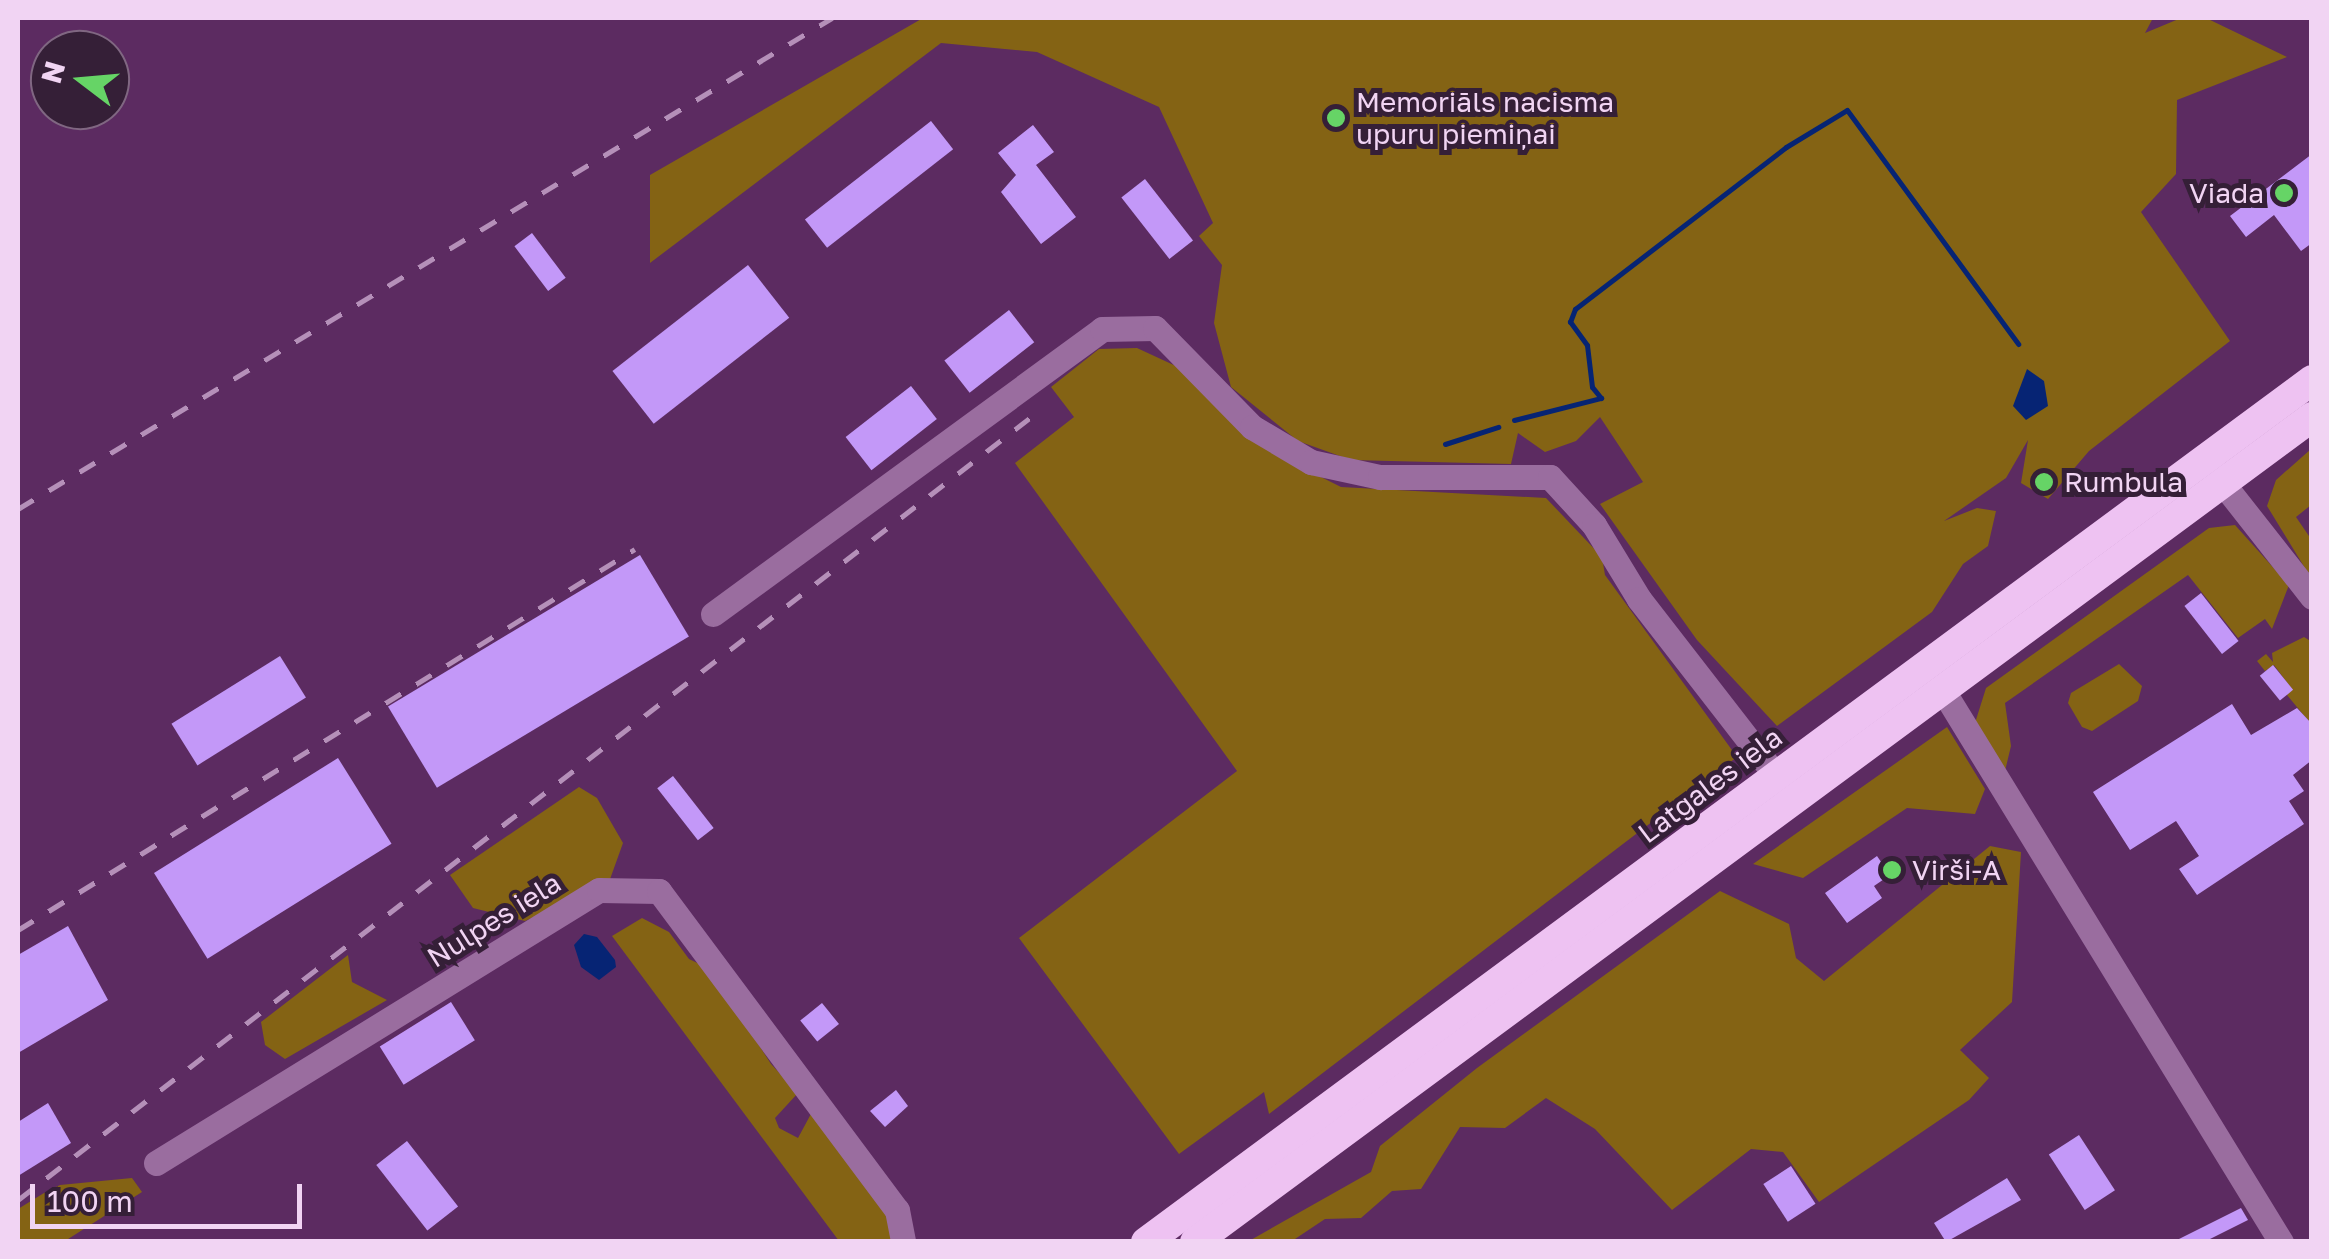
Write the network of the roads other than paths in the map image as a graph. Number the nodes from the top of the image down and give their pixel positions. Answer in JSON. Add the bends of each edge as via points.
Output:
{"nodes":[{"id":1,"x":2312,"y":380,"type":"edge"},
{"id":2,"x":2312,"y":417,"type":"edge"},
{"id":3,"x":2213,"y":471,"type":"junction"},
{"id":4,"x":2312,"y":597,"type":"edge"},
{"id":5,"x":713,"y":614,"type":"dead end"},
{"id":6,"x":1942,"y":690,"type":"junction"},
{"id":7,"x":1786,"y":787,"type":"junction"},
{"id":8,"x":156,"y":1163,"type":"dead end"},
{"id":9,"x":902,"y":1242,"type":"edge"},
{"id":10,"x":1146,"y":1242,"type":"edge"},
{"id":11,"x":1196,"y":1242,"type":"edge"},
{"id":12,"x":2281,"y":1242,"type":"edge"}],
"edges":[{"from":1,"to":3,"type":"highway","name":"Latgales iela"},
{"from":2,"to":3,"type":"highway","name":"Latgales iela"},
{"from":3,"to":4,"type":"street"},
{"from":3,"to":6,"type":"highway","name":"Latgales iela"},
{"from":3,"to":7,"type":"highway","name":"Latgales iela"},
{"from":5,"to":7,"type":"street","via":[[1102,329],[1155,328],[1252,427],[1310,462],[1380,477],[1550,478],[1594,525],[1639,599]]},
{"from":6,"to":7,"type":"highway","name":"Latgales iela"},
{"from":6,"to":12,"type":"street"},
{"from":7,"to":10,"type":"highway","name":"Latgales iela"},
{"from":7,"to":11,"type":"highway","name":"Latgales iela"},
{"from":8,"to":9,"type":"street","name":"Nulpes iela","via":[[599,890],[659,890],[897,1210]]}]}
